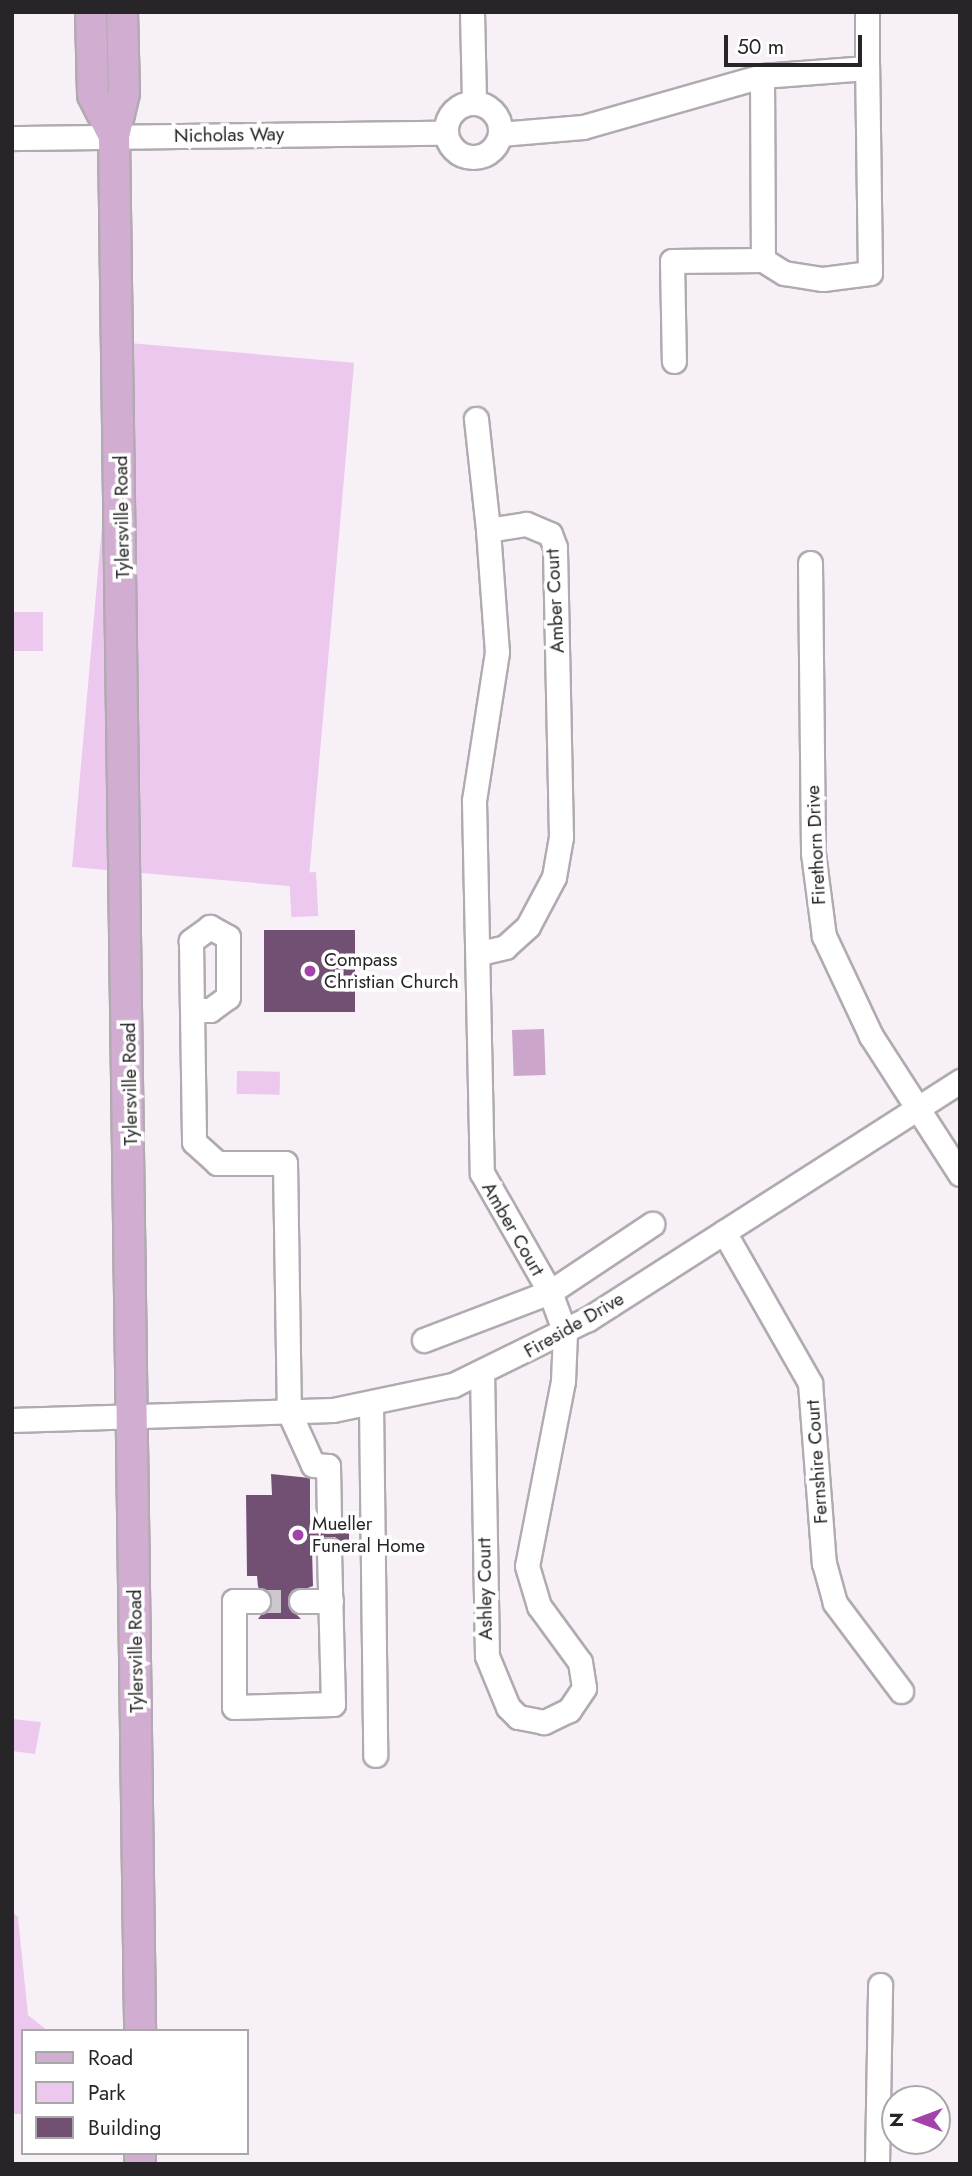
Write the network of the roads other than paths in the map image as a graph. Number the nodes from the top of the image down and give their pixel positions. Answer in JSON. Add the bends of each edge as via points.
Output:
{"nodes":[{"id":1,"x":92,"y":12,"type":"edge"},
{"id":2,"x":122,"y":12,"type":"edge"},
{"id":3,"x":472,"y":12,"type":"edge"},
{"id":4,"x":867,"y":12,"type":"edge"},
{"id":5,"x":867,"y":68,"type":"junction"},
{"id":6,"x":762,"y":76,"type":"junction"},
{"id":7,"x":474,"y":103,"type":"junction"},
{"id":8,"x":446,"y":133,"type":"junction"},
{"id":9,"x":500,"y":134,"type":"junction"},
{"id":10,"x":114,"y":136,"type":"junction"},
{"id":11,"x":12,"y":138,"type":"edge"},
{"id":12,"x":763,"y":260,"type":"junction"},
{"id":13,"x":674,"y":361,"type":"dead end"},
{"id":14,"x":476,"y":419,"type":"dead end"},
{"id":15,"x":488,"y":530,"type":"junction"},
{"id":16,"x":810,"y":563,"type":"dead end"},
{"id":17,"x":480,"y":953,"type":"junction"},
{"id":18,"x":192,"y":1010,"type":"dead end"},
{"id":19,"x":960,"y":1081,"type":"edge"},
{"id":20,"x":918,"y":1108,"type":"junction"},
{"id":21,"x":960,"y":1174,"type":"edge"},
{"id":22,"x":652,"y":1224,"type":"dead end"},
{"id":23,"x":724,"y":1232,"type":"junction"},
{"id":24,"x":550,"y":1292,"type":"junction"},
{"id":25,"x":565,"y":1333,"type":"junction"},
{"id":26,"x":424,"y":1340,"type":"dead end"},
{"id":27,"x":482,"y":1373,"type":"junction"},
{"id":28,"x":371,"y":1404,"type":"junction"},
{"id":29,"x":289,"y":1412,"type":"junction"},
{"id":30,"x":134,"y":1416,"type":"junction"},
{"id":31,"x":12,"y":1420,"type":"edge"},
{"id":32,"x":329,"y":1520,"type":"dead end"},
{"id":33,"x":329,"y":1550,"type":"dead end"},
{"id":34,"x":258,"y":1601,"type":"tunnel mouth"},
{"id":35,"x":301,"y":1601,"type":"tunnel mouth"},
{"id":36,"x":331,"y":1601,"type":"junction"},
{"id":37,"x":901,"y":1691,"type":"dead end"},
{"id":38,"x":375,"y":1755,"type":"dead end"},
{"id":39,"x":880,"y":1985,"type":"dead end"},
{"id":40,"x":139,"y":2029,"type":"edge"},
{"id":41,"x":877,"y":2164,"type":"edge"}],
"edges":[{"from":1,"to":10,"type":"main road","name":"Tylersville Road","via":[[93,95]]},
{"from":2,"to":10,"type":"main road","name":"Tylersville Road","via":[[124,93]]},
{"from":3,"to":7,"type":"street"},
{"from":4,"to":5,"type":"street"},
{"from":5,"to":6,"type":"street"},
{"from":5,"to":12,"type":"street","via":[[870,273],[823,279],[784,273]]},
{"from":6,"to":9,"type":"street","via":[[583,127]]},
{"from":6,"to":12,"type":"street"},
{"from":7,"to":8,"type":"street","via":[[457,108]]},
{"from":7,"to":9,"type":"street","via":[[491,110]]},
{"from":8,"to":9,"type":"street","via":[[461,155],[478,158],[492,150]]},
{"from":8,"to":10,"type":"street","name":"Nicholas Way"},
{"from":10,"to":11,"type":"street","name":"Nicholas Way"},
{"from":10,"to":30,"type":"main road","name":"Tylersville Road"},
{"from":12,"to":13,"type":"street","via":[[672,261]]},
{"from":14,"to":15,"type":"street"},
{"from":15,"to":17,"type":"street","name":"Amber Court","via":[[497,652],[474,801]]},
{"from":15,"to":17,"type":"street","name":"Amber Court","via":[[539,526],[555,547],[561,837],[554,877],[528,926],[505,947]]},
{"from":16,"to":20,"type":"street","name":"Firethorn Drive","via":[[813,853],[824,936],[850,1000]]},
{"from":17,"to":24,"type":"street","name":"Amber Court","via":[[482,1173]]},
{"from":18,"to":29,"type":"street","via":[[194,1142],[217,1163],[285,1163]]},
{"from":19,"to":20,"type":"street","name":"Fireside Drive"},
{"from":20,"to":21,"type":"street","name":"Firethorn Drive"},
{"from":20,"to":23,"type":"street","name":"Fireside Drive"},
{"from":22,"to":24,"type":"street"},
{"from":23,"to":25,"type":"street","name":"Fireside Drive"},
{"from":23,"to":37,"type":"street","name":"Fernshire Court","via":[[810,1383],[824,1563],[835,1603]]},
{"from":24,"to":25,"type":"street","name":"Amber Court"},
{"from":24,"to":26,"type":"street"},
{"from":25,"to":27,"type":"street","name":"Fireside Drive"},
{"from":25,"to":27,"type":"street","name":"Ashley Court","via":[[563,1381],[527,1566],[539,1605],[580,1662],[584,1688],[569,1710],[544,1722],[518,1717],[508,1707],[487,1656]]},
{"from":27,"to":28,"type":"street","name":"Fireside Drive"},
{"from":28,"to":29,"type":"street","name":"Fireside Drive"},
{"from":28,"to":38,"type":"street"},
{"from":29,"to":30,"type":"street","name":"Fireside Drive"},
{"from":29,"to":32,"type":"street","via":[[313,1465],[328,1466]]},
{"from":30,"to":31,"type":"street","name":"Fireside Drive"},
{"from":30,"to":40,"type":"main road","name":"Tylersville Road"},
{"from":33,"to":36,"type":"street"},
{"from":34,"to":36,"type":"street","via":[[234,1601],[234,1707],[333,1704]]},
{"from":35,"to":36,"type":"street"},
{"from":39,"to":41,"type":"street"}]}
